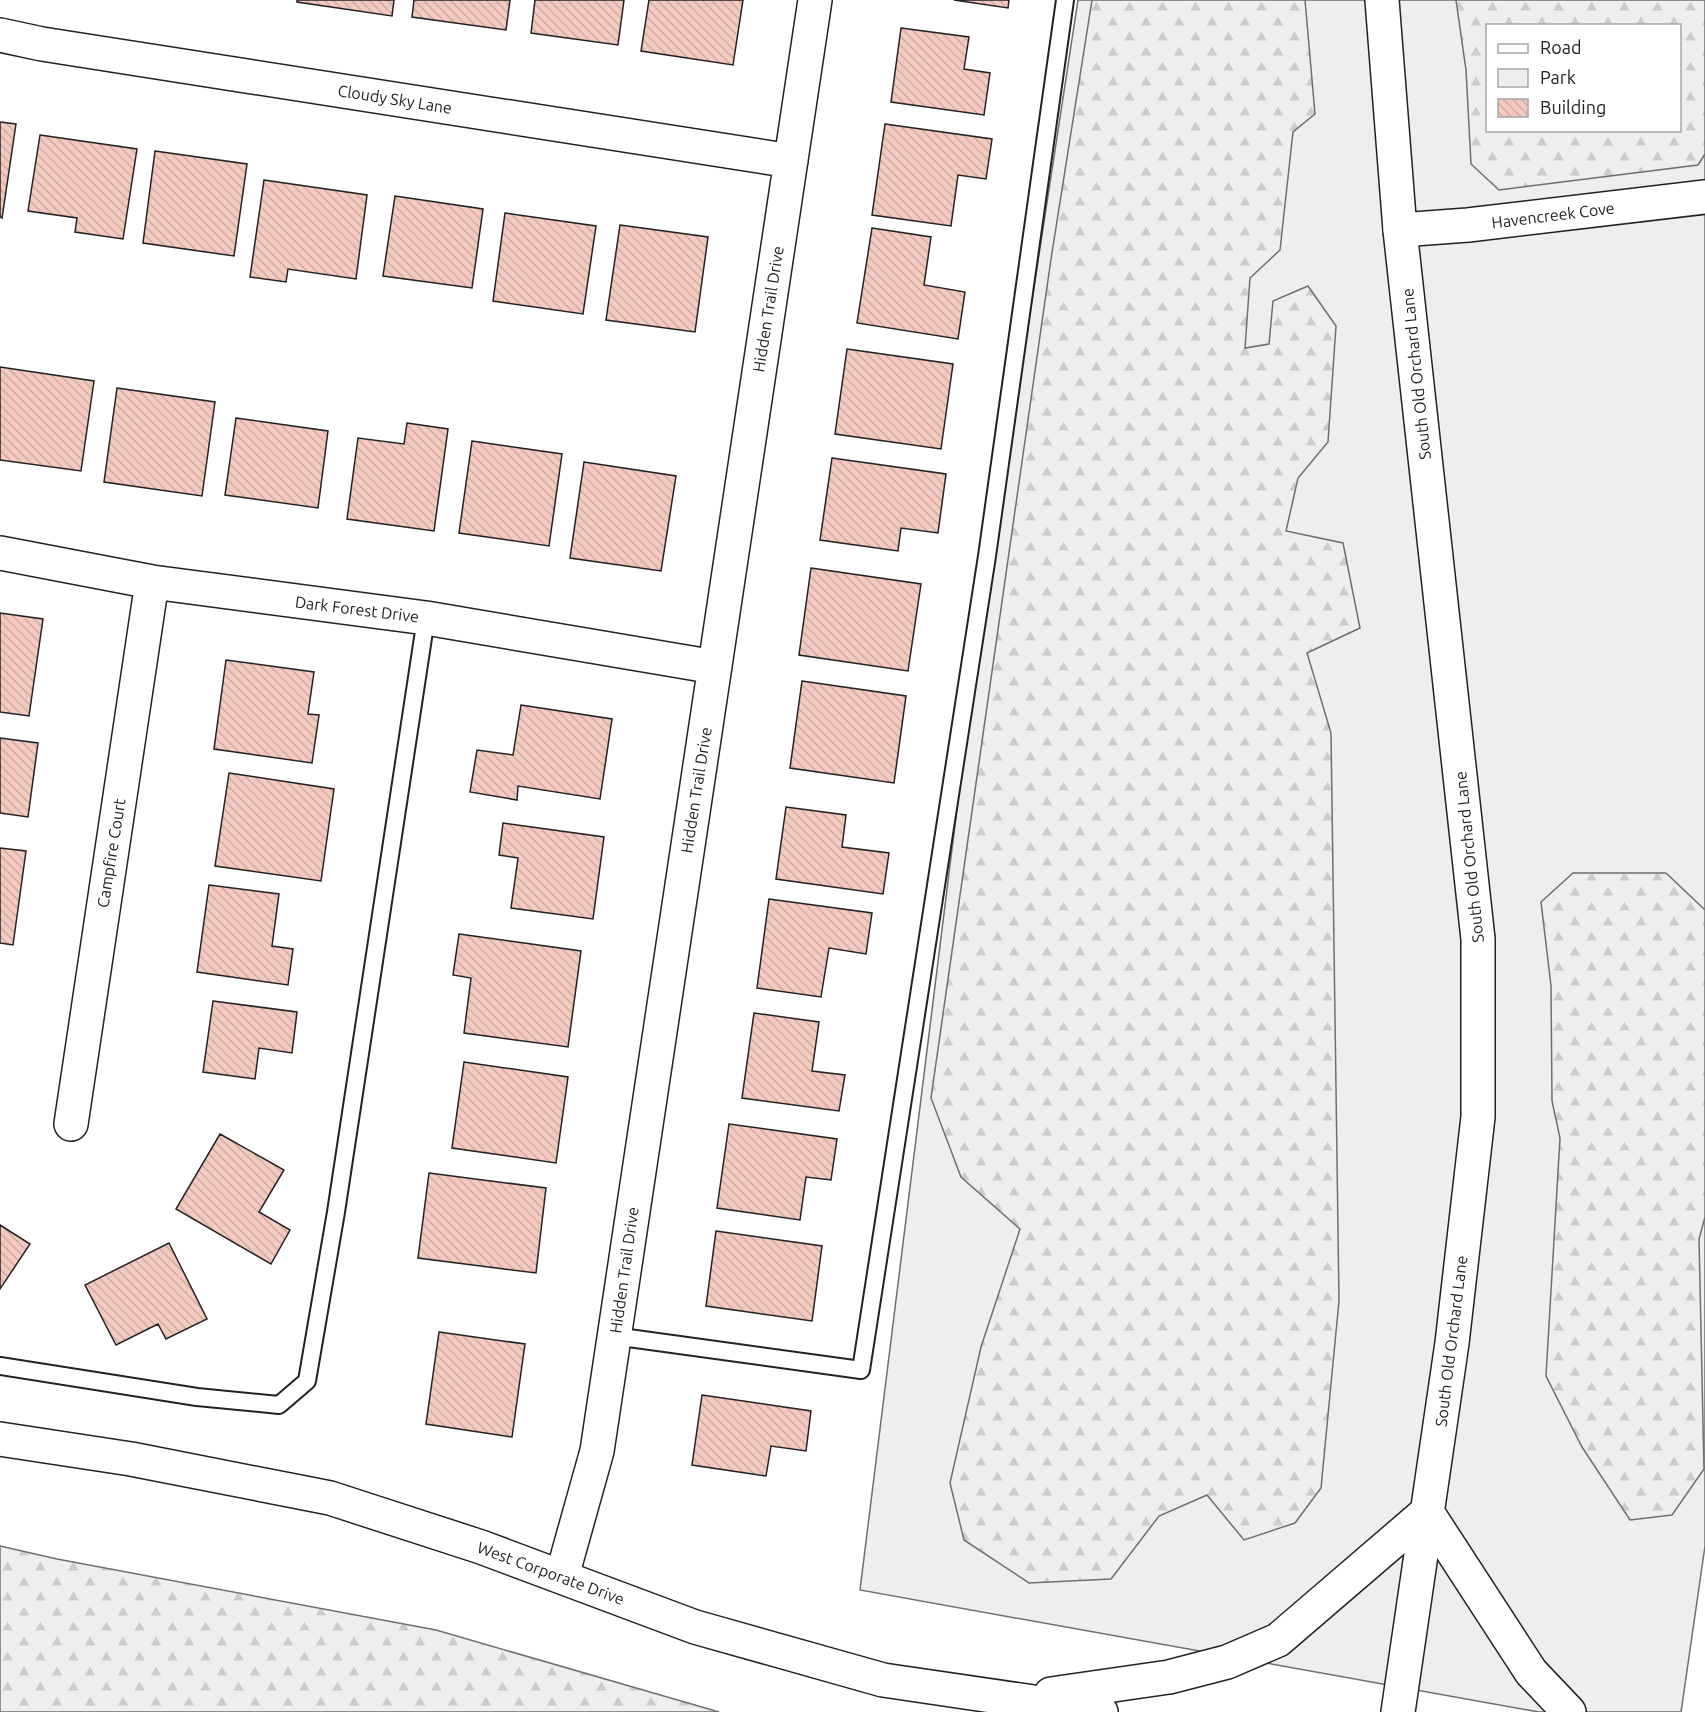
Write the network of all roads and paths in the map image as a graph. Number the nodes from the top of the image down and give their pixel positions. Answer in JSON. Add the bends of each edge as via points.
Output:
{"nodes":[{"id":1,"x":815,"y":0,"type":"edge"},
{"id":2,"x":1065,"y":0,"type":"edge"},
{"id":3,"x":1383,"y":0,"type":"edge"},
{"id":4,"x":0,"y":35,"type":"edge"},
{"id":5,"x":791,"y":161,"type":"junction"},
{"id":6,"x":1705,"y":197,"type":"edge"},
{"id":7,"x":1400,"y":230,"type":"junction"},
{"id":8,"x":0,"y":553,"type":"edge"},
{"id":9,"x":152,"y":582,"type":"junction"},
{"id":10,"x":426,"y":618,"type":"junction"},
{"id":11,"x":715,"y":667,"type":"junction"},
{"id":12,"x":71,"y":1124,"type":"dead end"},
{"id":13,"x":614,"y":1336,"type":"junction"},
{"id":14,"x":0,"y":1366,"type":"edge"},
{"id":15,"x":0,"y":1439,"type":"edge"},
{"id":16,"x":1427,"y":1512,"type":"junction"},
{"id":17,"x":562,"y":1576,"type":"junction"},
{"id":18,"x":1014,"y":1699,"type":"junction"},
{"id":19,"x":1093,"y":1711,"type":"edge"},
{"id":20,"x":1398,"y":1712,"type":"edge"},
{"id":21,"x":1569,"y":1712,"type":"edge"}],
"edges":[{"from":1,"to":5,"type":"street","name":"Hidden Trail Drive"},
{"from":2,"to":13,"type":"lane","via":[[987,556],[861,1370]]},
{"from":3,"to":7,"type":"street","name":"South Old Orchard Lane"},
{"from":4,"to":5,"type":"street","name":"Cloudy Sky Lane"},
{"from":5,"to":11,"type":"street","name":"Hidden Trail Drive"},
{"from":6,"to":7,"type":"street","name":"Havencreek Cove"},
{"from":7,"to":16,"type":"street","name":"South Old Orchard Lane","via":[[1478,939],[1478,1118],[1452,1344]]},
{"from":8,"to":9,"type":"street","name":"Dark Forest Drive"},
{"from":9,"to":10,"type":"street","name":"Dark Forest Drive"},
{"from":9,"to":12,"type":"street","name":"Campfire Court"},
{"from":10,"to":11,"type":"street","name":"Dark Forest Drive"},
{"from":10,"to":14,"type":"lane","via":[[307,1381],[279,1405],[197,1397]]},
{"from":11,"to":13,"type":"street","name":"Hidden Trail Drive"},
{"from":13,"to":17,"type":"street","name":"Hidden Trail Drive","via":[[597,1451]]},
{"from":15,"to":17,"type":"street","name":"West Corporate Drive","via":[[131,1459],[330,1498]]},
{"from":16,"to":18,"type":"street","via":[[1278,1640],[1227,1662],[1169,1677]]},
{"from":16,"to":20,"type":"street","name":"South Old Orchard Lane"},
{"from":16,"to":21,"type":"street","via":[[1532,1672]]},
{"from":17,"to":18,"type":"street","name":"West Corporate Drive","via":[[695,1627],[872,1677]]},
{"from":18,"to":19,"type":"street","name":"West Corporate Drive"}]}
